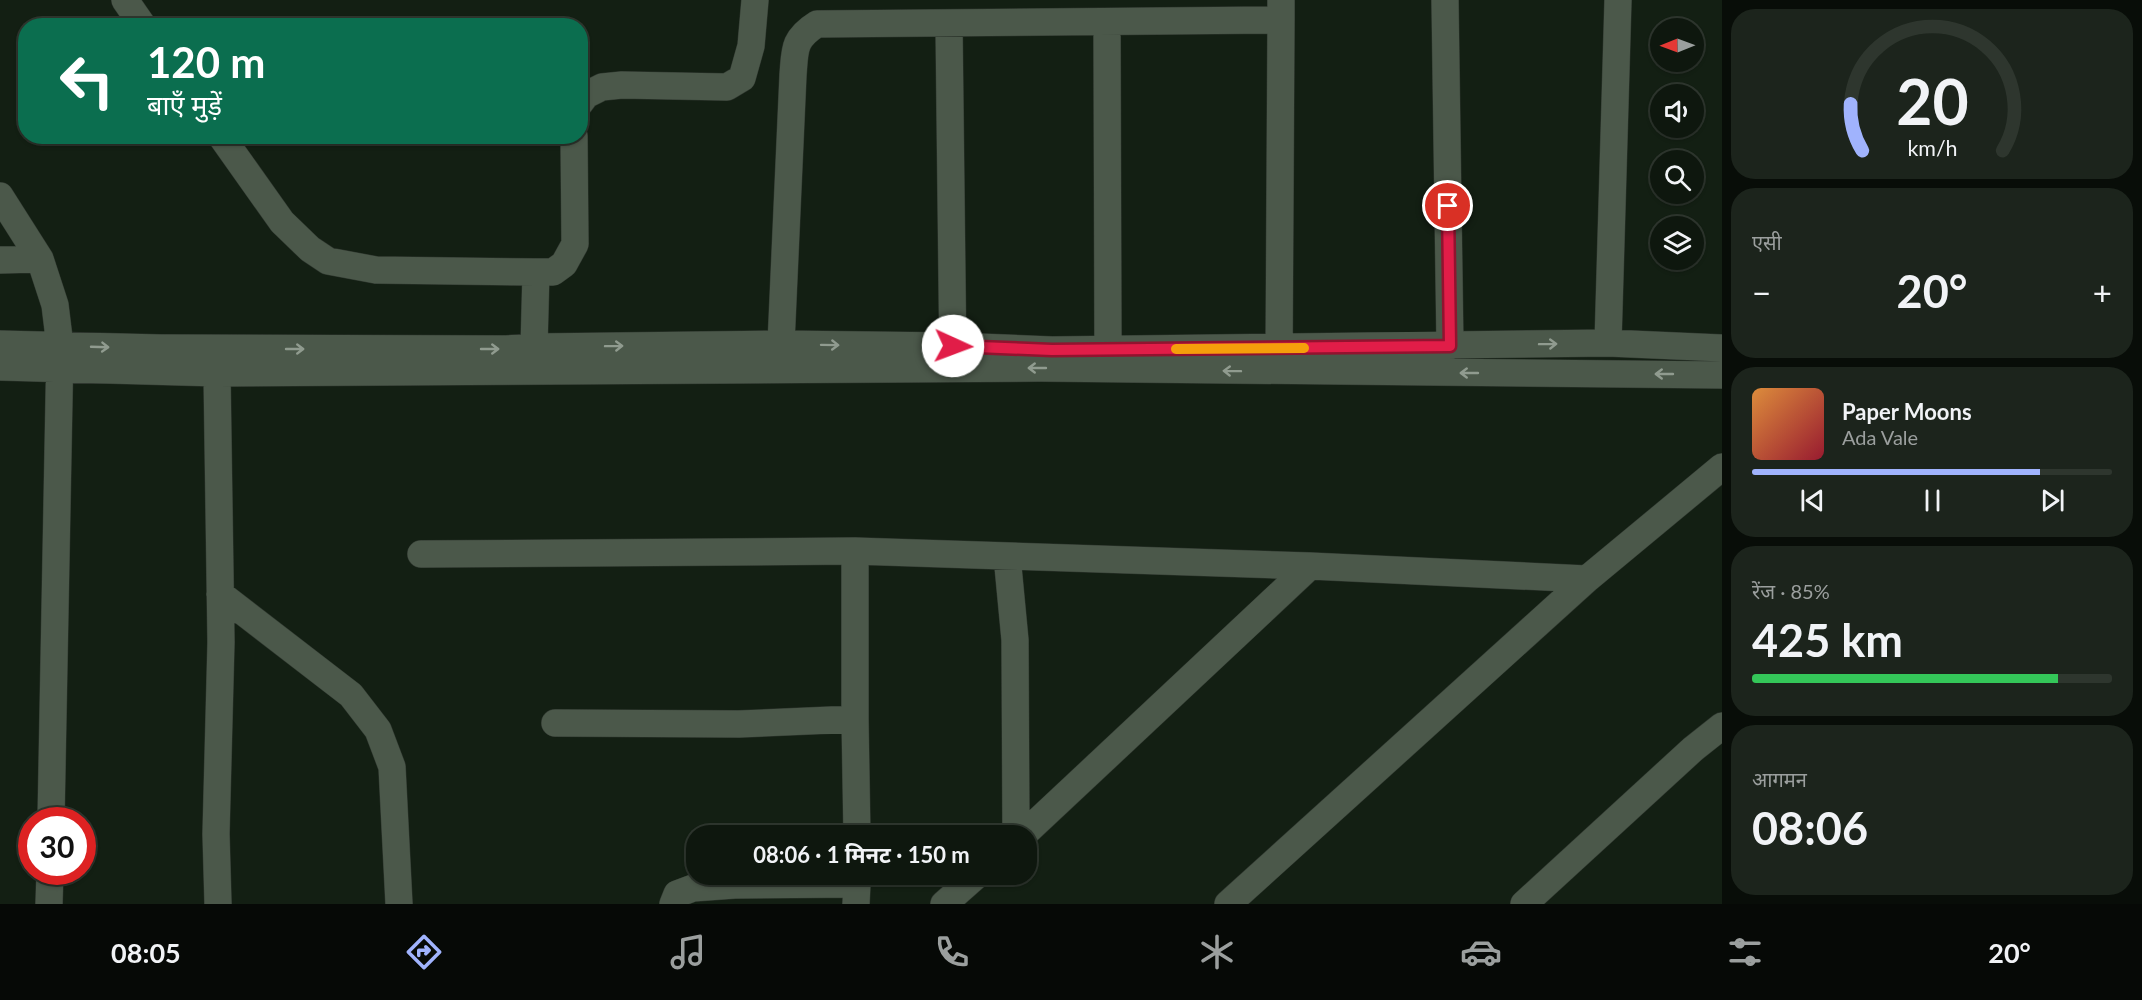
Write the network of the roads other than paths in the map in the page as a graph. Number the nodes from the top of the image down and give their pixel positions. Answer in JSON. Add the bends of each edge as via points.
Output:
{"nodes":[{"id":1,"x":126,"y":0,"type":"edge"},
{"id":2,"x":755,"y":0,"type":"edge"},
{"id":3,"x":1445,"y":0,"type":"edge"},
{"id":4,"x":1618,"y":0,"type":"edge"},
{"id":5,"x":1281,"y":10,"type":"edge"},
{"id":6,"x":138,"y":18,"type":"edge"},
{"id":7,"x":1107,"y":23,"type":"junction"},
{"id":8,"x":949,"y":24,"type":"junction"},
{"id":9,"x":588,"y":94,"type":"edge"},
{"id":10,"x":227,"y":144,"type":"edge"},
{"id":11,"x":574,"y":144,"type":"edge"},
{"id":12,"x":0,"y":196,"type":"edge"},
{"id":13,"x":40,"y":259,"type":"junction"},
{"id":14,"x":0,"y":260,"type":"edge"},
{"id":15,"x":536,"y":272,"type":"junction"},
{"id":16,"x":1608,"y":343,"type":"junction"},
{"id":17,"x":0,"y":344,"type":"edge"},
{"id":18,"x":781,"y":344,"type":"junction"},
{"id":19,"x":1450,"y":346,"type":"junction"},
{"id":20,"x":1722,"y":348,"type":"edge"},
{"id":21,"x":1108,"y":349,"type":"junction"},
{"id":22,"x":547,"y":355,"type":"junction"},
{"id":23,"x":60,"y":357,"type":"junction"},
{"id":24,"x":953,"y":357,"type":"junction"},
{"id":25,"x":1280,"y":360,"type":"junction"},
{"id":26,"x":0,"y":367,"type":"edge"},
{"id":27,"x":217,"y":373,"type":"junction"},
{"id":28,"x":1722,"y":375,"type":"edge"},
{"id":29,"x":1722,"y":467,"type":"edge"},
{"id":30,"x":855,"y":551,"type":"junction"},
{"id":31,"x":421,"y":554,"type":"dead end"},
{"id":32,"x":1007,"y":556,"type":"junction"},
{"id":33,"x":1310,"y":567,"type":"junction"},
{"id":34,"x":1587,"y":579,"type":"junction"},
{"id":35,"x":220,"y":594,"type":"junction"},
{"id":36,"x":855,"y":719,"type":"junction"},
{"id":37,"x":555,"y":723,"type":"dead end"},
{"id":38,"x":1722,"y":726,"type":"edge"},
{"id":39,"x":51,"y":807,"type":"edge"},
{"id":40,"x":856,"y":825,"type":"edge"},
{"id":41,"x":1016,"y":825,"type":"edge"},
{"id":42,"x":1034,"y":825,"type":"edge"},
{"id":43,"x":50,"y":885,"type":"edge"},
{"id":44,"x":966,"y":885,"type":"edge"},
{"id":45,"x":857,"y":888,"type":"edge"},
{"id":46,"x":49,"y":904,"type":"edge"},
{"id":47,"x":218,"y":904,"type":"edge"},
{"id":48,"x":399,"y":904,"type":"edge"},
{"id":49,"x":674,"y":904,"type":"edge"},
{"id":50,"x":944,"y":904,"type":"edge"},
{"id":51,"x":1228,"y":904,"type":"edge"},
{"id":52,"x":1524,"y":904,"type":"edge"}],
"edges":[{"from":1,"to":6,"type":"street"},
{"from":2,"to":9,"type":"street","via":[[751,46],[742,78],[728,87],[622,85],[602,87]]},
{"from":3,"to":19,"type":"street"},
{"from":4,"to":16,"type":"street"},
{"from":5,"to":7,"type":"street"},
{"from":5,"to":25,"type":"street"},
{"from":7,"to":8,"type":"street"},
{"from":7,"to":21,"type":"street"},
{"from":8,"to":18,"type":"street","via":[[817,24],[803,33],[795,48]]},
{"from":8,"to":24,"type":"street"},
{"from":10,"to":15,"type":"street","via":[[282,222],[328,261],[376,270]]},
{"from":11,"to":15,"type":"street","via":[[575,244],[564,264],[553,272]]},
{"from":12,"to":13,"type":"street"},
{"from":13,"to":14,"type":"street"},
{"from":13,"to":23,"type":"street","via":[[55,305]]},
{"from":15,"to":22,"type":"street"},
{"from":19,"to":16,"type":"street","one_way":true},
{"from":16,"to":20,"type":"street"},
{"from":17,"to":23,"type":"street"},
{"from":22,"to":18,"type":"street","one_way":true},
{"from":18,"to":24,"type":"street","one_way":true},
{"from":19,"to":25,"type":"street"},
{"from":21,"to":24,"type":"street"},
{"from":21,"to":25,"type":"street"},
{"from":23,"to":22,"type":"street","one_way":true,"via":[[205,349],[506,349]]},
{"from":22,"to":24,"type":"street"},
{"from":22,"to":27,"type":"street"},
{"from":23,"to":26,"type":"street"},
{"from":23,"to":27,"type":"street"},
{"from":23,"to":39,"type":"street"},
{"from":25,"to":24,"type":"street","one_way":true},
{"from":28,"to":25,"type":"street","one_way":true},
{"from":27,"to":35,"type":"street"},
{"from":29,"to":34,"type":"street"},
{"from":30,"to":31,"type":"street"},
{"from":30,"to":32,"type":"street"},
{"from":30,"to":36,"type":"street"},
{"from":32,"to":33,"type":"street"},
{"from":32,"to":41,"type":"street","via":[[1015,640]]},
{"from":33,"to":34,"type":"street"},
{"from":33,"to":42,"type":"street"},
{"from":34,"to":51,"type":"street"},
{"from":35,"to":47,"type":"street"},
{"from":35,"to":48,"type":"street","via":[[351,695],[378,730],[392,767]]},
{"from":36,"to":37,"type":"street","via":[[739,724]]},
{"from":36,"to":40,"type":"street"},
{"from":38,"to":52,"type":"street"},
{"from":43,"to":46,"type":"street"},
{"from":44,"to":50,"type":"street"},
{"from":45,"to":49,"type":"street","via":[[693,888],[677,894]]}]}
